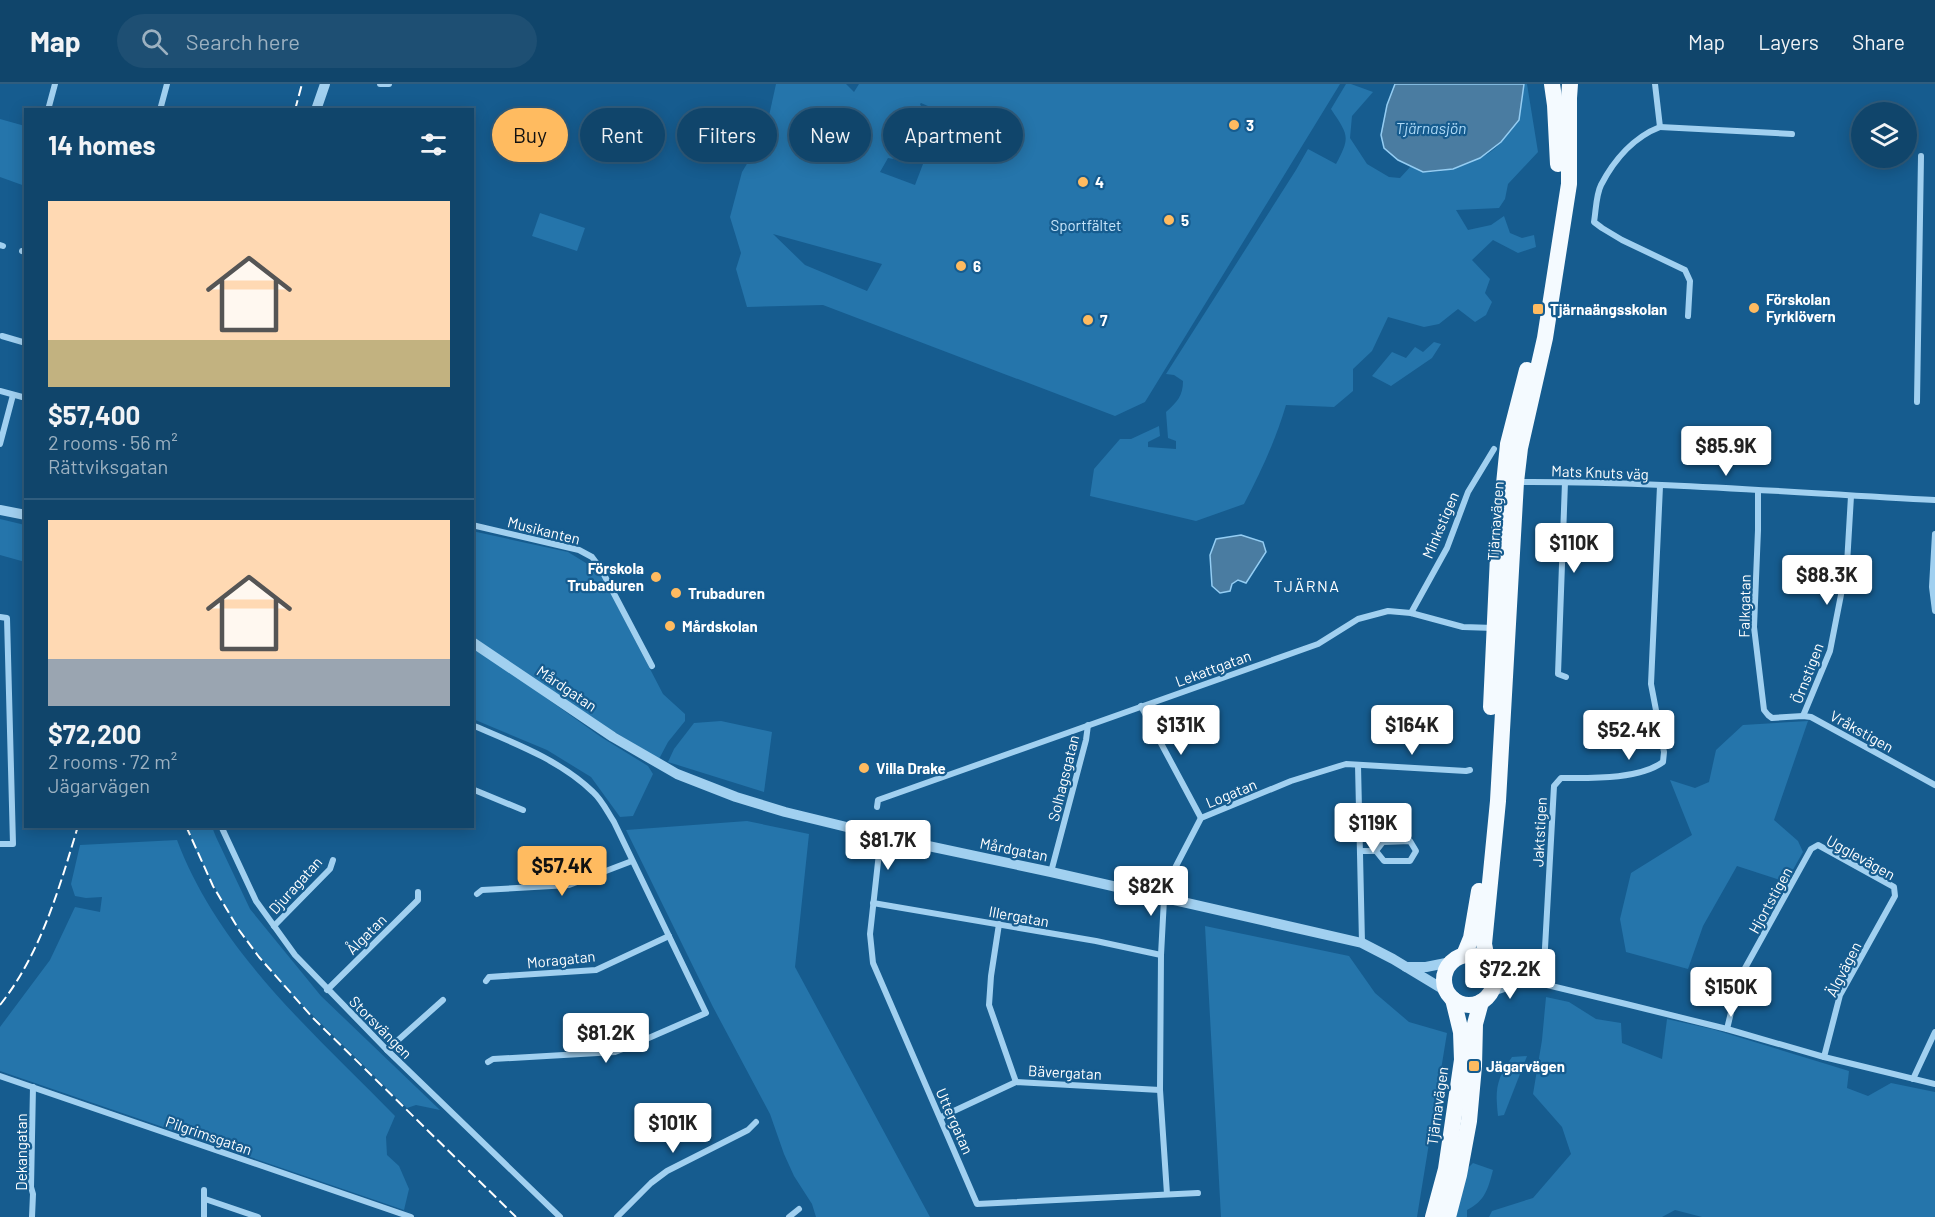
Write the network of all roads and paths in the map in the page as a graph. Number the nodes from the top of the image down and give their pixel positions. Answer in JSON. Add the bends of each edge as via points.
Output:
{"nodes":[{"id":1,"x":55,"y":84,"type":"edge"},
{"id":2,"x":167,"y":84,"type":"edge"},
{"id":3,"x":325,"y":84,"type":"edge"},
{"id":4,"x":380,"y":84,"type":"edge"},
{"id":5,"x":388,"y":84,"type":"edge"},
{"id":6,"x":1552,"y":84,"type":"edge"},
{"id":7,"x":1570,"y":84,"type":"edge"},
{"id":8,"x":1655,"y":84,"type":"edge"},
{"id":9,"x":49,"y":108,"type":"edge"},
{"id":10,"x":161,"y":108,"type":"edge"},
{"id":11,"x":316,"y":108,"type":"edge"},
{"id":12,"x":1660,"y":127,"type":"junction"},
{"id":13,"x":1792,"y":134,"type":"dead end"},
{"id":14,"x":1921,"y":156,"type":"dead end"},
{"id":15,"x":1688,"y":316,"type":"dead end"},
{"id":16,"x":2,"y":336,"type":"dead end"},
{"id":17,"x":24,"y":342,"type":"edge"},
{"id":18,"x":0,"y":392,"type":"edge"},
{"id":19,"x":12,"y":395,"type":"junction"},
{"id":20,"x":24,"y":398,"type":"edge"},
{"id":21,"x":1917,"y":402,"type":"dead end"},
{"id":22,"x":0,"y":444,"type":"edge"},
{"id":23,"x":1494,"y":449,"type":"dead end"},
{"id":24,"x":1516,"y":482,"type":"junction"},
{"id":25,"x":1565,"y":482,"type":"junction"},
{"id":26,"x":1660,"y":486,"type":"junction"},
{"id":27,"x":1758,"y":491,"type":"junction"},
{"id":28,"x":1851,"y":496,"type":"junction"},
{"id":29,"x":1935,"y":500,"type":"edge"},
{"id":30,"x":0,"y":510,"type":"edge"},
{"id":31,"x":24,"y":515,"type":"edge"},
{"id":32,"x":474,"y":525,"type":"edge"},
{"id":33,"x":1935,"y":534,"type":"edge"},
{"id":34,"x":1935,"y":611,"type":"edge"},
{"id":35,"x":1411,"y":613,"type":"junction"},
{"id":36,"x":4,"y":617,"type":"edge"},
{"id":37,"x":1495,"y":628,"type":"junction"},
{"id":38,"x":474,"y":643,"type":"edge"},
{"id":39,"x":652,"y":666,"type":"dead end"},
{"id":40,"x":1566,"y":677,"type":"dead end"},
{"id":41,"x":1141,"y":706,"type":"junction"},
{"id":42,"x":1803,"y":716,"type":"junction"},
{"id":43,"x":1772,"y":718,"type":"joint"},
{"id":44,"x":1088,"y":725,"type":"junction"},
{"id":45,"x":474,"y":726,"type":"edge"},
{"id":46,"x":1358,"y":765,"type":"junction"},
{"id":47,"x":1470,"y":770,"type":"dead end"},
{"id":48,"x":1935,"y":785,"type":"edge"},
{"id":49,"x":474,"y":790,"type":"edge"},
{"id":50,"x":503,"y":802,"type":"junction"},
{"id":51,"x":877,"y":807,"type":"dead end"},
{"id":52,"x":502,"y":810,"type":"dead end"},
{"id":53,"x":523,"y":810,"type":"dead end"},
{"id":54,"x":1201,"y":818,"type":"junction"},
{"id":55,"x":222,"y":828,"type":"edge"},
{"id":56,"x":881,"y":835,"type":"junction"},
{"id":57,"x":0,"y":844,"type":"edge"},
{"id":58,"x":1811,"y":849,"type":"joint"},
{"id":59,"x":1361,"y":851,"type":"junction"},
{"id":60,"x":1376,"y":851,"type":"junction"},
{"id":61,"x":333,"y":860,"type":"dead end"},
{"id":62,"x":632,"y":861,"type":"junction"},
{"id":63,"x":1051,"y":872,"type":"junction"},
{"id":64,"x":418,"y":892,"type":"dead end"},
{"id":65,"x":477,"y":894,"type":"dead end"},
{"id":66,"x":1895,"y":896,"type":"joint"},
{"id":67,"x":1164,"y":899,"type":"junction"},
{"id":68,"x":873,"y":903,"type":"junction"},
{"id":69,"x":999,"y":924,"type":"junction"},
{"id":70,"x":274,"y":926,"type":"junction"},
{"id":71,"x":669,"y":936,"type":"junction"},
{"id":72,"x":1362,"y":943,"type":"junction"},
{"id":73,"x":1161,"y":955,"type":"junction"},
{"id":74,"x":1457,"y":958,"type":"junction"},
{"id":75,"x":1406,"y":967,"type":"junction"},
{"id":76,"x":1490,"y":967,"type":"junction"},
{"id":77,"x":486,"y":981,"type":"dead end"},
{"id":78,"x":1522,"y":983,"type":"junction"},
{"id":79,"x":1543,"y":984,"type":"junction"},
{"id":80,"x":327,"y":990,"type":"junction"},
{"id":81,"x":1449,"y":995,"type":"junction"},
{"id":82,"x":1485,"y":998,"type":"junction"},
{"id":83,"x":443,"y":1000,"type":"dead end"},
{"id":84,"x":1727,"y":1029,"type":"junction"},
{"id":85,"x":1935,"y":1032,"type":"edge"},
{"id":86,"x":387,"y":1050,"type":"junction"},
{"id":87,"x":1824,"y":1057,"type":"junction"},
{"id":88,"x":488,"y":1062,"type":"dead end"},
{"id":89,"x":0,"y":1076,"type":"edge"},
{"id":90,"x":1913,"y":1079,"type":"junction"},
{"id":91,"x":1016,"y":1082,"type":"junction"},
{"id":92,"x":1935,"y":1084,"type":"edge"},
{"id":93,"x":33,"y":1088,"type":"junction"},
{"id":94,"x":1161,"y":1090,"type":"junction"},
{"id":95,"x":941,"y":1117,"type":"junction"},
{"id":96,"x":756,"y":1122,"type":"dead end"},
{"id":97,"x":204,"y":1190,"type":"dead end"},
{"id":98,"x":1198,"y":1193,"type":"dead end"},
{"id":99,"x":1167,"y":1194,"type":"junction"},
{"id":100,"x":205,"y":1199,"type":"junction"},
{"id":101,"x":799,"y":1209,"type":"dead end"},
{"id":102,"x":32,"y":1217,"type":"edge"},
{"id":103,"x":204,"y":1217,"type":"edge"},
{"id":104,"x":258,"y":1217,"type":"edge"},
{"id":105,"x":410,"y":1217,"type":"edge"},
{"id":106,"x":560,"y":1217,"type":"edge"},
{"id":107,"x":616,"y":1217,"type":"edge"},
{"id":108,"x":789,"y":1217,"type":"edge"},
{"id":109,"x":1433,"y":1217,"type":"edge"},
{"id":110,"x":1448,"y":1217,"type":"edge"}],
"edges":[{"from":1,"to":9,"type":"street"},
{"from":2,"to":10,"type":"street"},
{"from":3,"to":11,"type":"street"},
{"from":4,"to":5,"type":"street"},
{"from":6,"to":37,"type":"highway","name":"Tjärnavägen","via":[[1559,177],[1528,366],[1508,444]]},
{"from":7,"to":24,"type":"highway","name":"Tjärnavägen","via":[[1569,184],[1545,338]]},
{"from":8,"to":12,"type":"street"},
{"from":12,"to":13,"type":"street"},
{"from":12,"to":15,"type":"street","via":[[1637,139],[1616,162],[1600,187],[1594,222],[1685,270],[1690,281]]},
{"from":14,"to":21,"type":"street"},
{"from":16,"to":17,"type":"street"},
{"from":18,"to":19,"type":"street"},
{"from":19,"to":20,"type":"street"},
{"from":19,"to":22,"type":"street"},
{"from":23,"to":35,"type":"street","name":"Minkstigen","via":[[1468,492],[1447,548]]},
{"from":24,"to":25,"type":"street","name":"Mats Knuts väg"},
{"from":24,"to":76,"type":"highway","name":"Tjärnavägen","via":[[1498,801],[1484,944]]},
{"from":25,"to":26,"type":"street","name":"Mats Knuts väg"},
{"from":25,"to":40,"type":"street","via":[[1558,674]]},
{"from":26,"to":27,"type":"street","name":"Mats Knuts väg"},
{"from":26,"to":79,"type":"street","name":"Jaktstigen","via":[[1651,684],[1663,762],[1655,768],[1606,778],[1561,778],[1554,786]]},
{"from":27,"to":28,"type":"street","name":"Mats Knuts väg"},
{"from":27,"to":43,"type":"street","name":"Falkgatan","via":[[1754,643],[1764,710]]},
{"from":28,"to":29,"type":"street","name":"Mats Knuts väg"},
{"from":28,"to":42,"type":"street","name":"Örnstigen","via":[[1847,564],[1830,651]]},
{"from":30,"to":31,"type":"street"},
{"from":32,"to":39,"type":"street","name":"Musikanten","via":[[570,547],[591,557]]},
{"from":33,"to":34,"type":"street"},
{"from":35,"to":37,"type":"street","name":"Lekattgatan","via":[[1463,627]]},
{"from":35,"to":41,"type":"street","name":"Lekattgatan","via":[[1388,611],[1358,619],[1318,644]]},
{"from":36,"to":57,"type":"street","via":[[13,844]]},
{"from":37,"to":74,"type":"highway","name":"Tjärnavägen","via":[[1488,797],[1479,891],[1471,938]]},
{"from":38,"to":56,"type":"street","name":"Mårdgatan","via":[[613,737],[677,774],[785,812]]},
{"from":41,"to":44,"type":"street","name":"Lekattgatan"},
{"from":41,"to":54,"type":"street"},
{"from":42,"to":43,"type":"street","name":"Vråkstigen"},
{"from":42,"to":48,"type":"street","name":"Vråkstigen"},
{"from":44,"to":51,"type":"street","name":"Lekattgatan","via":[[878,800]]},
{"from":44,"to":63,"type":"street","name":"Solhagsgatan"},
{"from":45,"to":62,"type":"street","via":[[572,774],[595,794],[614,822]]},
{"from":46,"to":47,"type":"street","name":"Logatan"},
{"from":46,"to":54,"type":"street","name":"Logatan","via":[[1346,764],[1291,781]]},
{"from":46,"to":59,"type":"street"},
{"from":49,"to":50,"type":"street"},
{"from":50,"to":52,"type":"street"},
{"from":50,"to":53,"type":"street"},
{"from":54,"to":67,"type":"street","name":"Logatan"},
{"from":55,"to":70,"type":"street","name":"Storsvängen","via":[[256,901]]},
{"from":56,"to":63,"type":"street","name":"Mårdgatan"},
{"from":56,"to":68,"type":"street","name":"Uttergatan"},
{"from":58,"to":66,"type":"street","name":"Ugglevägen","via":[[1818,845],[1875,876],[1893,887]]},
{"from":58,"to":84,"type":"street","name":"Hjortstigen","via":[[1739,979]]},
{"from":59,"to":60,"type":"street"},
{"from":59,"to":72,"type":"street"},
{"from":60,"to":60,"type":"street","via":[[1383,842],[1410,841],[1416,851],[1410,861],[1384,861]]},
{"from":61,"to":70,"type":"street","name":"Djuragatan","via":[[330,869]]},
{"from":62,"to":65,"type":"street","via":[[568,885],[482,890]]},
{"from":62,"to":71,"type":"street"},
{"from":63,"to":67,"type":"street","name":"Mårdgatan"},
{"from":64,"to":80,"type":"street","name":"Ålgatan","via":[[418,900]]},
{"from":66,"to":87,"type":"street","name":"Älgvägen","via":[[1840,994]]},
{"from":67,"to":72,"type":"street","name":"Mårdgatan"},
{"from":67,"to":73,"type":"street","name":"Logatan"},
{"from":68,"to":69,"type":"street","name":"Illergatan"},
{"from":68,"to":95,"type":"street","name":"Uttergatan","via":[[873,963]]},
{"from":69,"to":73,"type":"street","name":"Illergatan"},
{"from":69,"to":91,"type":"street","via":[[989,1005]]},
{"from":70,"to":80,"type":"street","name":"Storsvängen"},
{"from":71,"to":77,"type":"street","name":"Moragatan","via":[[596,970],[489,977]]},
{"from":71,"to":88,"type":"street","via":[[706,1012],[615,1052]]},
{"from":72,"to":75,"type":"street","name":"Mårdgatan"},
{"from":73,"to":94,"type":"street","name":"Logatan"},
{"from":74,"to":75,"type":"street","via":[[1426,967]]},
{"from":74,"to":76,"type":"highway","via":[[1475,955]]},
{"from":74,"to":81,"type":"highway","via":[[1444,972]]},
{"from":75,"to":81,"type":"street","name":"Mårdgatan"},
{"from":76,"to":78,"type":"street"},
{"from":76,"to":82,"type":"highway","via":[[1494,983]]},
{"from":78,"to":79,"type":"street"},
{"from":78,"to":82,"type":"street"},
{"from":79,"to":84,"type":"street"},
{"from":80,"to":86,"type":"street","name":"Storsvängen"},
{"from":81,"to":82,"type":"highway","via":[[1466,1005]]},
{"from":81,"to":109,"type":"highway","name":"Tjärnavägen","via":[[1461,1032],[1462,1059],[1446,1169]]},
{"from":82,"to":110,"type":"highway","name":"Tjärnavägen","via":[[1475,1024],[1469,1121]]},
{"from":83,"to":86,"type":"street"},
{"from":84,"to":87,"type":"street"},
{"from":85,"to":90,"type":"street"},
{"from":86,"to":106,"type":"street","name":"Storsvängen"},
{"from":87,"to":90,"type":"street"},
{"from":89,"to":93,"type":"street","name":"Pilgrimsgatan"},
{"from":90,"to":92,"type":"street"},
{"from":91,"to":94,"type":"street","name":"Bävergatan"},
{"from":91,"to":95,"type":"street","name":"Bävergatan"},
{"from":93,"to":102,"type":"street","name":"Dekangatan"},
{"from":93,"to":105,"type":"street","name":"Pilgrimsgatan"},
{"from":94,"to":99,"type":"street","name":"Logatan"},
{"from":95,"to":99,"type":"street","name":"Uttergatan","via":[[977,1204]]},
{"from":96,"to":107,"type":"street","via":[[748,1130],[667,1171]]},
{"from":97,"to":100,"type":"street"},
{"from":98,"to":99,"type":"street","name":"Uttergatan"},
{"from":100,"to":103,"type":"street"},
{"from":100,"to":104,"type":"street"},
{"from":101,"to":108,"type":"street"}]}
